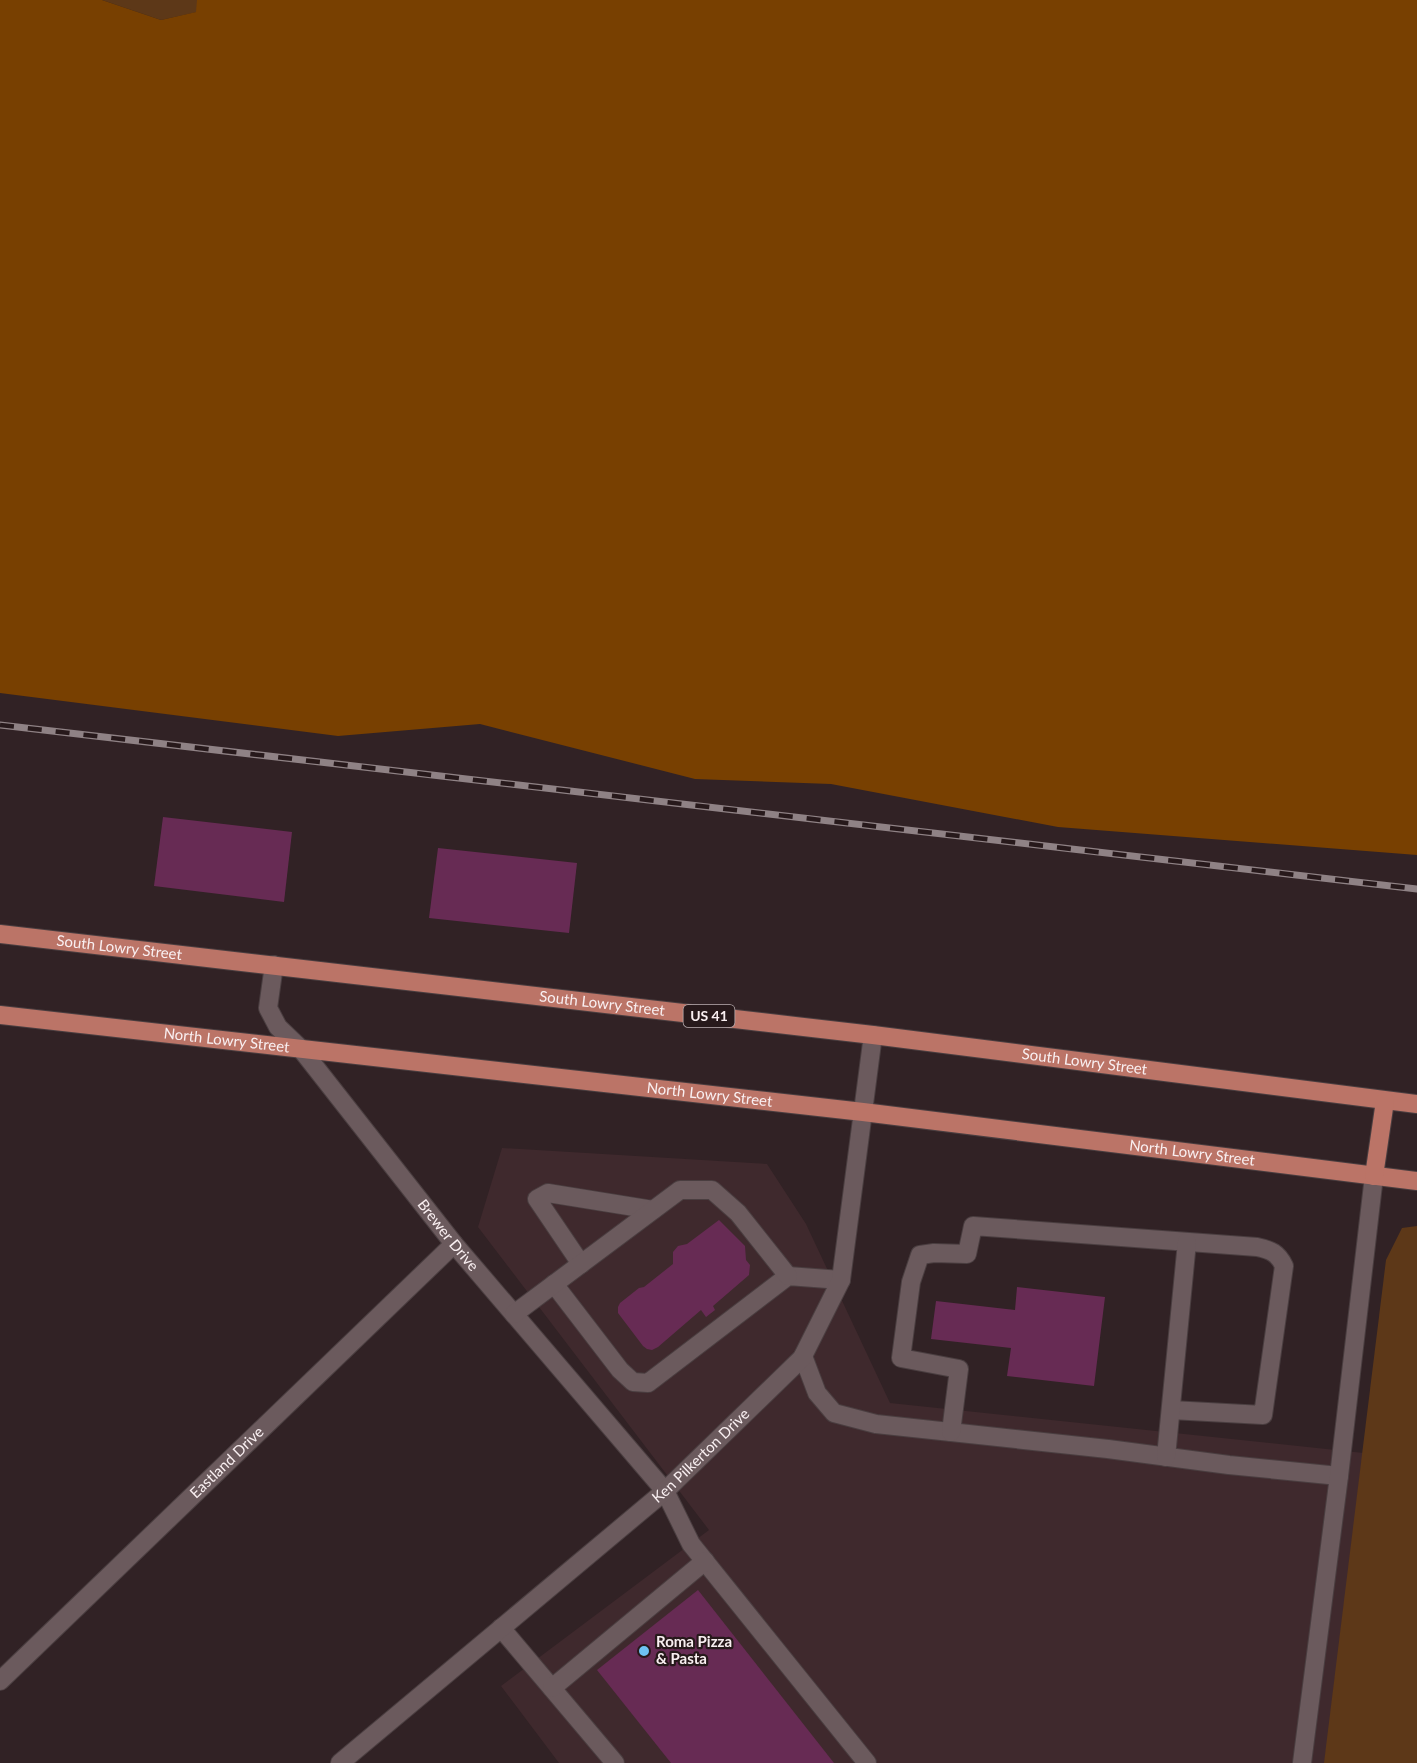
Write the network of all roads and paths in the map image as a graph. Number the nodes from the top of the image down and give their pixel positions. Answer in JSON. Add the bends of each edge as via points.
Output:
{"nodes":[{"id":1,"x":0,"y":934,"type":"edge"},
{"id":2,"x":274,"y":965,"type":"junction"},
{"id":3,"x":0,"y":1015,"type":"edge"},
{"id":4,"x":873,"y":1035,"type":"junction"},
{"id":5,"x":301,"y":1049,"type":"junction"},
{"id":6,"x":1385,"y":1101,"type":"junction"},
{"id":7,"x":1417,"y":1104,"type":"edge"},
{"id":8,"x":863,"y":1112,"type":"junction"},
{"id":9,"x":1374,"y":1176,"type":"junction"},
{"id":10,"x":1417,"y":1181,"type":"edge"},
{"id":11,"x":653,"y":1210,"type":"junction"},
{"id":12,"x":1187,"y":1242,"type":"junction"},
{"id":13,"x":454,"y":1244,"type":"junction"},
{"id":14,"x":581,"y":1264,"type":"junction"},
{"id":15,"x":788,"y":1276,"type":"junction"},
{"id":16,"x":841,"y":1280,"type":"junction"},
{"id":17,"x":554,"y":1284,"type":"junction"},
{"id":18,"x":514,"y":1314,"type":"junction"},
{"id":19,"x":803,"y":1356,"type":"junction"},
{"id":20,"x":1171,"y":1410,"type":"junction"},
{"id":21,"x":951,"y":1432,"type":"junction"},
{"id":22,"x":1166,"y":1457,"type":"junction"},
{"id":23,"x":1339,"y":1476,"type":"junction"},
{"id":24,"x":665,"y":1491,"type":"junction"},
{"id":25,"x":705,"y":1562,"type":"junction"},
{"id":26,"x":501,"y":1628,"type":"junction"},
{"id":27,"x":0,"y":1680,"type":"edge"},
{"id":28,"x":552,"y":1688,"type":"junction"},
{"id":29,"x":340,"y":1763,"type":"edge"},
{"id":30,"x":615,"y":1763,"type":"edge"},
{"id":31,"x":867,"y":1763,"type":"edge"},
{"id":32,"x":1302,"y":1763,"type":"edge"}],
"edges":[{"from":1,"to":2,"type":"main road","name":"South Lowry Street","number":"US 41"},
{"from":2,"to":4,"type":"main road","name":"South Lowry Street","number":"US 41"},
{"from":2,"to":5,"type":"street","name":"Brewer Drive","via":[[268,1008],[278,1027]]},
{"from":3,"to":5,"type":"main road","name":"North Lowry Street"},
{"from":4,"to":6,"type":"main road","name":"South Lowry Street","number":"US 41"},
{"from":4,"to":8,"type":"street","name":"Ken Pilkerton Drive"},
{"from":5,"to":8,"type":"main road","name":"North Lowry Street"},
{"from":5,"to":13,"type":"street","name":"Brewer Drive"},
{"from":6,"to":7,"type":"main road","name":"South Lowry Street","number":"US 41"},
{"from":6,"to":9,"type":"main road"},
{"from":8,"to":9,"type":"main road","name":"North Lowry Street"},
{"from":8,"to":16,"type":"street","name":"Ken Pilkerton Drive"},
{"from":9,"to":10,"type":"main road","name":"North Lowry Street"},
{"from":9,"to":23,"type":"street"},
{"from":11,"to":14,"type":"street"},
{"from":11,"to":14,"type":"street","via":[[548,1193],[537,1199]]},
{"from":11,"to":15,"type":"street","via":[[680,1190],[712,1190],[738,1213]]},
{"from":12,"to":20,"type":"street"},
{"from":12,"to":20,"type":"street","via":[[1268,1250],[1279,1255],[1284,1266],[1263,1415]]},
{"from":12,"to":21,"type":"street","via":[[973,1226],[967,1254],[920,1255],[911,1282],[901,1358],[959,1368]]},
{"from":13,"to":18,"type":"street","name":"Brewer Drive"},
{"from":13,"to":27,"type":"street","name":"Eastland Drive"},
{"from":14,"to":17,"type":"street"},
{"from":15,"to":16,"type":"street"},
{"from":15,"to":17,"type":"street","via":[[648,1383],[633,1382],[620,1370]]},
{"from":16,"to":19,"type":"street","name":"Ken Pilkerton Drive"},
{"from":17,"to":18,"type":"street"},
{"from":18,"to":24,"type":"street","name":"Brewer Drive"},
{"from":19,"to":21,"type":"street","via":[[817,1393],[834,1413],[876,1424]]},
{"from":19,"to":24,"type":"street","name":"Ken Pilkerton Drive"},
{"from":20,"to":22,"type":"street"},
{"from":21,"to":22,"type":"street"},
{"from":22,"to":23,"type":"street"},
{"from":23,"to":32,"type":"street"},
{"from":24,"to":25,"type":"street","name":"Brewer Drive","via":[[691,1544]]},
{"from":24,"to":26,"type":"street","name":"Ken Pilkerton Drive"},
{"from":25,"to":28,"type":"street"},
{"from":25,"to":31,"type":"street","name":"Brewer Drive"},
{"from":26,"to":28,"type":"street"},
{"from":26,"to":29,"type":"street","name":"Ken Pilkerton Drive"},
{"from":28,"to":30,"type":"street"}]}
